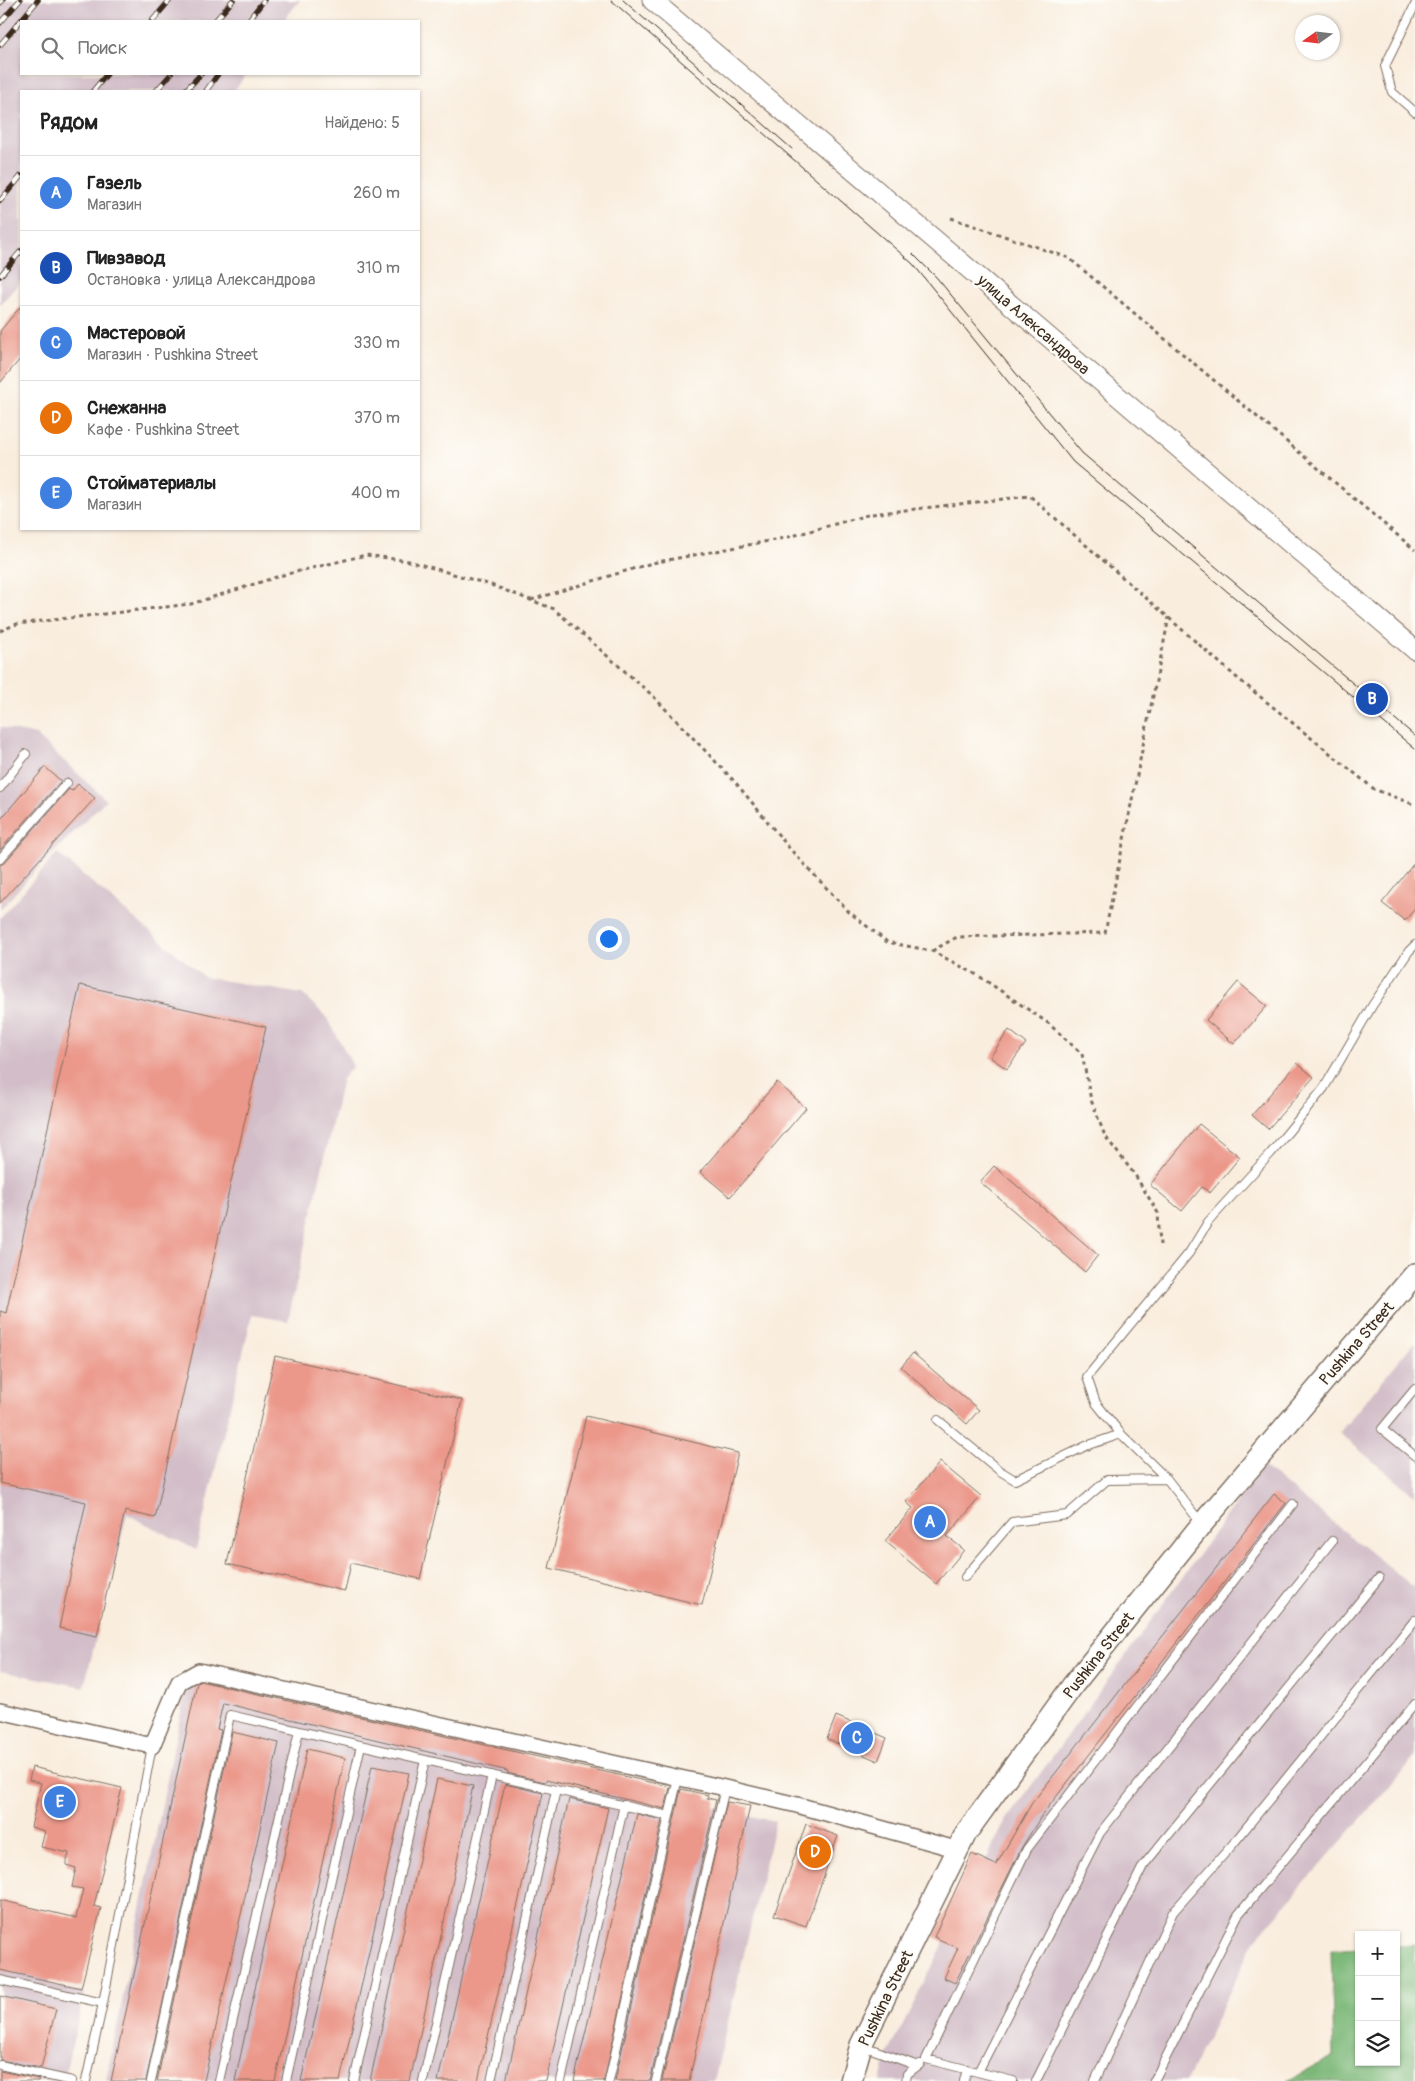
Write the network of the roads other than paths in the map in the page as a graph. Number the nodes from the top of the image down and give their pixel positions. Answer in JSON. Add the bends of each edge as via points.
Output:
{"nodes":[{"id":1,"x":652,"y":0,"type":"edge"},
{"id":2,"x":1415,"y":5,"type":"edge"},
{"id":3,"x":1415,"y":112,"type":"edge"},
{"id":4,"x":1415,"y":650,"type":"edge"},
{"id":5,"x":26,"y":754,"type":"dead end"},
{"id":6,"x":67,"y":783,"type":"dead end"},
{"id":7,"x":0,"y":788,"type":"edge"},
{"id":8,"x":0,"y":859,"type":"edge"},
{"id":9,"x":1415,"y":945,"type":"edge"},
{"id":10,"x":1413,"y":1280,"type":"edge"},
{"id":11,"x":1415,"y":1388,"type":"edge"},
{"id":12,"x":938,"y":1420,"type":"dead end"},
{"id":13,"x":1121,"y":1434,"type":"junction"},
{"id":14,"x":1415,"y":1456,"type":"edge"},
{"id":15,"x":1167,"y":1479,"type":"junction"},
{"id":16,"x":1293,"y":1504,"type":"dead end"},
{"id":17,"x":1202,"y":1524,"type":"junction"},
{"id":18,"x":1332,"y":1541,"type":"dead end"},
{"id":19,"x":965,"y":1577,"type":"dead end"},
{"id":20,"x":1379,"y":1578,"type":"dead end"},
{"id":21,"x":1415,"y":1620,"type":"edge"},
{"id":22,"x":1415,"y":1704,"type":"edge"},
{"id":23,"x":0,"y":1711,"type":"edge"},
{"id":24,"x":299,"y":1731,"type":"junction"},
{"id":25,"x":361,"y":1745,"type":"junction"},
{"id":26,"x":152,"y":1746,"type":"junction"},
{"id":27,"x":425,"y":1760,"type":"junction"},
{"id":28,"x":492,"y":1775,"type":"junction"},
{"id":29,"x":678,"y":1778,"type":"junction"},
{"id":30,"x":725,"y":1788,"type":"junction"},
{"id":31,"x":556,"y":1790,"type":"junction"},
{"id":32,"x":624,"y":1805,"type":"junction"},
{"id":33,"x":669,"y":1816,"type":"junction"},
{"id":34,"x":958,"y":1850,"type":"junction"},
{"id":35,"x":0,"y":1980,"type":"edge"},
{"id":36,"x":103,"y":2003,"type":"junction"},
{"id":37,"x":861,"y":2045,"type":"junction"},
{"id":38,"x":926,"y":2059,"type":"junction"},
{"id":39,"x":0,"y":2065,"type":"edge"},
{"id":40,"x":918,"y":2066,"type":"junction"},
{"id":41,"x":967,"y":2069,"type":"junction"},
{"id":42,"x":978,"y":2072,"type":"junction"},
{"id":43,"x":72,"y":2081,"type":"edge"},
{"id":44,"x":86,"y":2081,"type":"edge"},
{"id":45,"x":151,"y":2081,"type":"edge"},
{"id":46,"x":219,"y":2081,"type":"edge"},
{"id":47,"x":286,"y":2081,"type":"edge"},
{"id":48,"x":354,"y":2081,"type":"edge"},
{"id":49,"x":423,"y":2081,"type":"edge"},
{"id":50,"x":491,"y":2081,"type":"edge"},
{"id":51,"x":561,"y":2081,"type":"edge"},
{"id":52,"x":609,"y":2081,"type":"edge"},
{"id":53,"x":656,"y":2081,"type":"edge"},
{"id":54,"x":851,"y":2081,"type":"edge"},
{"id":55,"x":906,"y":2081,"type":"edge"},
{"id":56,"x":964,"y":2081,"type":"edge"},
{"id":57,"x":1014,"y":2081,"type":"edge"},
{"id":58,"x":1036,"y":2081,"type":"edge"},
{"id":59,"x":1095,"y":2081,"type":"edge"},
{"id":60,"x":1154,"y":2081,"type":"edge"}],
"edges":[{"from":1,"to":4,"type":"street","name":"улица Александрова"},
{"from":2,"to":3,"type":"lane","via":[[1385,66],[1392,92]]},
{"from":5,"to":7,"type":"lane"},
{"from":6,"to":8,"type":"lane"},
{"from":9,"to":13,"type":"lane","via":[[1372,1006],[1324,1088],[1272,1153],[1208,1222],[1189,1254],[1087,1376],[1096,1403]]},
{"from":10,"to":17,"type":"main road","name":"Pushkina Street"},
{"from":11,"to":14,"type":"lane","via":[[1382,1428]]},
{"from":12,"to":13,"type":"lane","via":[[1015,1480],[1086,1446]]},
{"from":13,"to":15,"type":"lane"},
{"from":15,"to":17,"type":"lane"},
{"from":15,"to":19,"type":"lane","via":[[1107,1480],[1067,1515],[1012,1522]]},
{"from":16,"to":38,"type":"lane","via":[[1027,1849]]},
{"from":17,"to":34,"type":"main road","name":"Pushkina Street","via":[[1073,1685],[966,1833]]},
{"from":18,"to":42,"type":"lane","via":[[1100,1833]]},
{"from":20,"to":58,"type":"lane","via":[[1143,1866]]},
{"from":21,"to":59,"type":"lane","via":[[1233,1844],[1173,1912]]},
{"from":22,"to":60,"type":"lane","via":[[1238,1915]]},
{"from":23,"to":26,"type":"street"},
{"from":24,"to":25,"type":"lane"},
{"from":24,"to":45,"type":"lane","via":[[230,1716]]},
{"from":24,"to":46,"type":"lane"},
{"from":25,"to":27,"type":"lane"},
{"from":25,"to":47,"type":"lane"},
{"from":26,"to":29,"type":"street","via":[[179,1682],[199,1671]]},
{"from":26,"to":36,"type":"lane"},
{"from":27,"to":28,"type":"lane"},
{"from":27,"to":48,"type":"lane"},
{"from":28,"to":31,"type":"lane"},
{"from":28,"to":49,"type":"lane"},
{"from":29,"to":30,"type":"street"},
{"from":29,"to":33,"type":"lane"},
{"from":30,"to":34,"type":"street"},
{"from":30,"to":53,"type":"lane"},
{"from":31,"to":32,"type":"lane"},
{"from":31,"to":50,"type":"lane"},
{"from":32,"to":33,"type":"lane"},
{"from":32,"to":51,"type":"lane"},
{"from":33,"to":52,"type":"lane"},
{"from":34,"to":37,"type":"main road","name":"Pushkina Street"},
{"from":35,"to":36,"type":"lane"},
{"from":36,"to":44,"type":"lane"},
{"from":37,"to":40,"type":"lane"},
{"from":37,"to":54,"type":"main road","name":"Pushkina Street"},
{"from":38,"to":40,"type":"lane"},
{"from":38,"to":41,"type":"lane"},
{"from":39,"to":43,"type":"lane"},
{"from":40,"to":55,"type":"lane","via":[[907,2074]]},
{"from":41,"to":42,"type":"lane"},
{"from":41,"to":56,"type":"lane"},
{"from":42,"to":57,"type":"lane"}]}
